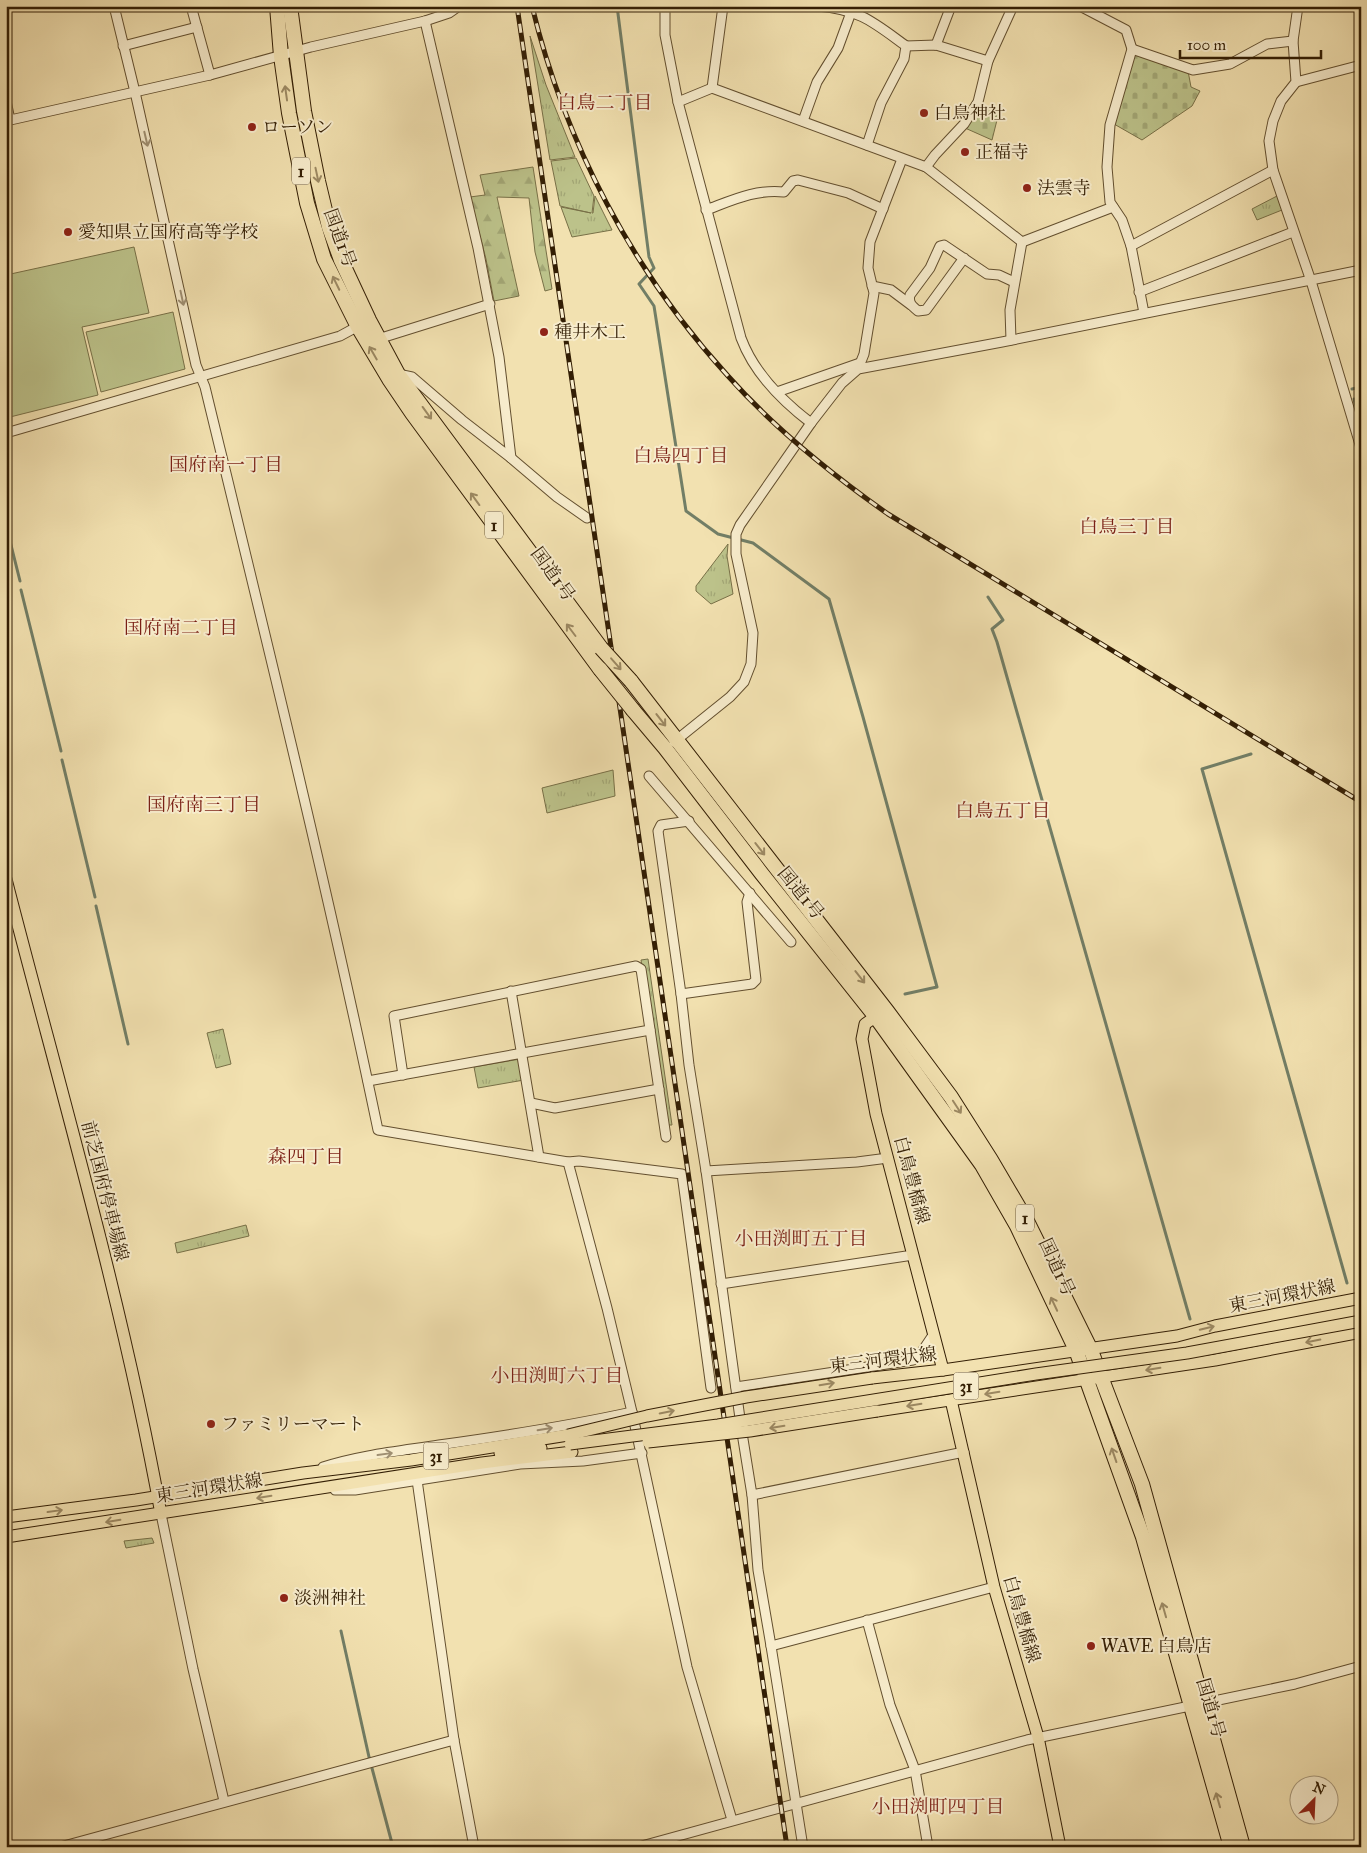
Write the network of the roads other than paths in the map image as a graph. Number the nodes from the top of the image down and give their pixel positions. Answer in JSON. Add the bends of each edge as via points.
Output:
{"nodes":[{"id":1,"x":114,"y":6,"type":"edge"},
{"id":2,"x":191,"y":6,"type":"edge"},
{"id":3,"x":277,"y":6,"type":"edge"},
{"id":4,"x":290,"y":6,"type":"edge"},
{"id":5,"x":459,"y":6,"type":"edge"},
{"id":6,"x":665,"y":6,"type":"edge"},
{"id":7,"x":723,"y":6,"type":"edge"},
{"id":8,"x":818,"y":6,"type":"edge"},
{"id":9,"x":951,"y":6,"type":"edge"},
{"id":10,"x":1013,"y":6,"type":"edge"},
{"id":11,"x":1080,"y":6,"type":"edge"},
{"id":12,"x":1298,"y":6,"type":"edge"},
{"id":13,"x":853,"y":9,"type":"edge"},
{"id":14,"x":425,"y":20,"type":"junction"},
{"id":15,"x":197,"y":27,"type":"junction"},
{"id":16,"x":1292,"y":41,"type":"junction"},
{"id":17,"x":936,"y":45,"type":"junction"},
{"id":18,"x":123,"y":46,"type":"junction"},
{"id":19,"x":906,"y":46,"type":"junction"},
{"id":20,"x":1132,"y":49,"type":"junction"},
{"id":21,"x":295,"y":52,"type":"junction"},
{"id":22,"x":281,"y":56,"type":"junction"},
{"id":23,"x":988,"y":61,"type":"junction"},
{"id":24,"x":1361,"y":65,"type":"edge"},
{"id":25,"x":210,"y":75,"type":"junction"},
{"id":26,"x":1296,"y":82,"type":"junction"},
{"id":27,"x":712,"y":88,"type":"junction"},
{"id":28,"x":135,"y":92,"type":"junction"},
{"id":29,"x":6,"y":101,"type":"edge"},
{"id":30,"x":678,"y":102,"type":"junction"},
{"id":31,"x":8,"y":121,"type":"edge"},
{"id":32,"x":803,"y":121,"type":"junction"},
{"id":33,"x":867,"y":145,"type":"junction"},
{"id":34,"x":902,"y":159,"type":"junction"},
{"id":35,"x":926,"y":167,"type":"junction"},
{"id":36,"x":1273,"y":170,"type":"junction"},
{"id":37,"x":1113,"y":207,"type":"junction"},
{"id":38,"x":883,"y":209,"type":"junction"},
{"id":39,"x":706,"y":210,"type":"junction"},
{"id":40,"x":1293,"y":232,"type":"junction"},
{"id":41,"x":1022,"y":242,"type":"junction"},
{"id":42,"x":1131,"y":246,"type":"junction"},
{"id":43,"x":964,"y":258,"type":"junction"},
{"id":44,"x":1361,"y":270,"type":"edge"},
{"id":45,"x":1311,"y":280,"type":"junction"},
{"id":46,"x":1014,"y":282,"type":"junction"},
{"id":47,"x":872,"y":286,"type":"junction"},
{"id":48,"x":1139,"y":292,"type":"junction"},
{"id":49,"x":490,"y":304,"type":"junction"},
{"id":50,"x":911,"y":305,"type":"junction"},
{"id":51,"x":1144,"y":313,"type":"junction"},
{"id":52,"x":363,"y":323,"type":"junction"},
{"id":53,"x":378,"y":338,"type":"junction"},
{"id":54,"x":1011,"y":340,"type":"junction"},
{"id":55,"x":859,"y":366,"type":"junction"},
{"id":56,"x":398,"y":374,"type":"junction"},
{"id":57,"x":201,"y":376,"type":"junction"},
{"id":58,"x":777,"y":392,"type":"junction"},
{"id":59,"x":811,"y":423,"type":"junction"},
{"id":60,"x":6,"y":434,"type":"edge"},
{"id":61,"x":1361,"y":448,"type":"edge"},
{"id":62,"x":511,"y":458,"type":"junction"},
{"id":63,"x":587,"y":518,"type":"dead end"},
{"id":64,"x":677,"y":740,"type":"junction"},
{"id":65,"x":666,"y":748,"type":"junction"},
{"id":66,"x":650,"y":776,"type":"dead end"},
{"id":67,"x":689,"y":821,"type":"junction"},
{"id":68,"x":6,"y":879,"type":"edge"},
{"id":69,"x":750,"y":893,"type":"junction"},
{"id":70,"x":791,"y":942,"type":"dead end"},
{"id":71,"x":510,"y":991,"type":"junction"},
{"id":72,"x":682,"y":994,"type":"junction"},
{"id":73,"x":881,"y":1014,"type":"junction"},
{"id":74,"x":650,"y":1030,"type":"junction"},
{"id":75,"x":522,"y":1054,"type":"junction"},
{"id":76,"x":404,"y":1075,"type":"junction"},
{"id":77,"x":368,"y":1081,"type":"junction"},
{"id":78,"x":659,"y":1089,"type":"junction"},
{"id":79,"x":531,"y":1104,"type":"junction"},
{"id":80,"x":666,"y":1137,"type":"dead end"},
{"id":81,"x":539,"y":1157,"type":"junction"},
{"id":82,"x":888,"y":1158,"type":"junction"},
{"id":83,"x":568,"y":1162,"type":"junction"},
{"id":84,"x":706,"y":1171,"type":"junction"},
{"id":85,"x":913,"y":1255,"type":"junction"},
{"id":86,"x":721,"y":1284,"type":"junction"},
{"id":87,"x":1358,"y":1298,"type":"edge"},
{"id":88,"x":1361,"y":1321,"type":"edge"},
{"id":89,"x":1361,"y":1332,"type":"edge"},
{"id":90,"x":933,"y":1335,"type":"junction"},
{"id":91,"x":1090,"y":1348,"type":"junction"},
{"id":92,"x":1076,"y":1350,"type":"junction"},
{"id":93,"x":943,"y":1370,"type":"junction"},
{"id":94,"x":1102,"y":1376,"type":"junction"},
{"id":95,"x":1087,"y":1379,"type":"junction"},
{"id":96,"x":736,"y":1387,"type":"junction"},
{"id":97,"x":711,"y":1388,"type":"dead end"},
{"id":98,"x":951,"y":1400,"type":"junction"},
{"id":99,"x":632,"y":1412,"type":"junction"},
{"id":100,"x":570,"y":1444,"type":"junction"},
{"id":101,"x":964,"y":1452,"type":"junction"},
{"id":102,"x":642,"y":1453,"type":"junction"},
{"id":103,"x":480,"y":1455,"type":"junction"},
{"id":104,"x":411,"y":1460,"type":"junction"},
{"id":105,"x":303,"y":1473,"type":"junction"},
{"id":106,"x":417,"y":1477,"type":"junction"},
{"id":107,"x":752,"y":1495,"type":"junction"},
{"id":108,"x":158,"y":1496,"type":"junction"},
{"id":109,"x":161,"y":1514,"type":"junction"},
{"id":110,"x":6,"y":1517,"type":"edge"},
{"id":111,"x":6,"y":1537,"type":"edge"},
{"id":112,"x":994,"y":1587,"type":"junction"},
{"id":113,"x":867,"y":1620,"type":"junction"},
{"id":114,"x":771,"y":1646,"type":"junction"},
{"id":115,"x":1361,"y":1666,"type":"edge"},
{"id":116,"x":1197,"y":1705,"type":"junction"},
{"id":117,"x":1038,"y":1737,"type":"junction"},
{"id":118,"x":454,"y":1740,"type":"junction"},
{"id":119,"x":915,"y":1770,"type":"junction"},
{"id":120,"x":224,"y":1801,"type":"junction"},
{"id":121,"x":796,"y":1803,"type":"junction"},
{"id":122,"x":732,"y":1820,"type":"junction"},
{"id":123,"x":60,"y":1847,"type":"edge"},
{"id":124,"x":474,"y":1847,"type":"edge"},
{"id":125,"x":638,"y":1847,"type":"edge"},
{"id":126,"x":803,"y":1847,"type":"edge"},
{"id":127,"x":928,"y":1847,"type":"edge"},
{"id":128,"x":1060,"y":1847,"type":"edge"},
{"id":129,"x":1231,"y":1847,"type":"edge"},
{"id":130,"x":1243,"y":1847,"type":"edge"}],
"edges":[{"from":1,"to":18,"type":"street"},
{"from":2,"to":15,"type":"street"},
{"from":3,"to":22,"type":"highway","name":"国道1号","number":"1"},
{"from":4,"to":21,"type":"highway","name":"国道1号","number":"1"},
{"from":5,"to":14,"type":"street","via":[[449,13]]},
{"from":6,"to":30,"type":"street","via":[[665,35]]},
{"from":7,"to":27,"type":"street"},
{"from":8,"to":13,"type":"street"},
{"from":9,"to":17,"type":"street"},
{"from":10,"to":23,"type":"street"},
{"from":11,"to":20,"type":"street","via":[[1126,30]]},
{"from":12,"to":16,"type":"street"},
{"from":13,"to":19,"type":"street"},
{"from":13,"to":32,"type":"street","via":[[838,48],[817,82]]},
{"from":14,"to":21,"type":"street"},
{"from":14,"to":49,"type":"street"},
{"from":15,"to":18,"type":"street"},
{"from":15,"to":25,"type":"street"},
{"from":16,"to":20,"type":"street","via":[[1267,44],[1230,64],[1193,70]]},
{"from":16,"to":26,"type":"street"},
{"from":17,"to":19,"type":"street"},
{"from":17,"to":23,"type":"street"},
{"from":18,"to":28,"type":"street"},
{"from":19,"to":33,"type":"street","via":[[904,58],[881,103]]},
{"from":20,"to":37,"type":"street","via":[[1110,125],[1107,167]]},
{"from":21,"to":22,"type":"street"},
{"from":21,"to":52,"type":"highway","name":"国道1号","number":"1","one_way":true,"via":[[316,172],[330,227]]},
{"from":22,"to":25,"type":"street"},
{"from":52,"to":22,"type":"highway","name":"国道1号","number":"1","one_way":true,"via":[[324,259],[307,203]]},
{"from":23,"to":35,"type":"street","via":[[978,102],[964,124]]},
{"from":24,"to":26,"type":"street"},
{"from":25,"to":28,"type":"street"},
{"from":26,"to":36,"type":"street","via":[[1281,101],[1273,121],[1269,141]]},
{"from":27,"to":30,"type":"street"},
{"from":27,"to":32,"type":"street"},
{"from":28,"to":31,"type":"street"},
{"from":28,"to":57,"type":"street","one_way":true},
{"from":29,"to":31,"type":"street"},
{"from":30,"to":39,"type":"street"},
{"from":32,"to":33,"type":"street"},
{"from":33,"to":34,"type":"street"},
{"from":34,"to":35,"type":"street"},
{"from":34,"to":38,"type":"street"},
{"from":35,"to":41,"type":"street"},
{"from":36,"to":40,"type":"street"},
{"from":36,"to":42,"type":"street"},
{"from":37,"to":41,"type":"street"},
{"from":37,"to":42,"type":"street","via":[[1122,220]]},
{"from":38,"to":39,"type":"street","via":[[848,193],[798,180],[784,192],[756,192]]},
{"from":38,"to":47,"type":"street","via":[[870,242],[868,268]]},
{"from":39,"to":58,"type":"street","via":[[746,350]]},
{"from":40,"to":45,"type":"street"},
{"from":40,"to":48,"type":"street"},
{"from":41,"to":46,"type":"street"},
{"from":42,"to":48,"type":"street"},
{"from":43,"to":46,"type":"street","via":[[987,274]]},
{"from":43,"to":50,"type":"street","via":[[926,310],[918,311]]},
{"from":43,"to":50,"type":"street","via":[[944,245],[940,246],[930,268],[910,295]]},
{"from":44,"to":45,"type":"street"},
{"from":45,"to":51,"type":"street"},
{"from":45,"to":61,"type":"street"},
{"from":46,"to":54,"type":"street","via":[[1010,310]]},
{"from":47,"to":50,"type":"street","via":[[892,290]]},
{"from":47,"to":55,"type":"street","via":[[874,293]]},
{"from":48,"to":51,"type":"street"},
{"from":49,"to":53,"type":"street"},
{"from":49,"to":62,"type":"street"},
{"from":51,"to":54,"type":"street"},
{"from":52,"to":53,"type":"highway","name":"国道1号","number":"1"},
{"from":52,"to":57,"type":"street","via":[[340,336]]},
{"from":65,"to":52,"type":"highway","name":"国道1号","number":"1","one_way":true,"bridge":true,"via":[[600,669],[412,413],[389,379]]},
{"from":53,"to":56,"type":"highway","name":"国道1号","number":"1"},
{"from":54,"to":55,"type":"street"},
{"from":55,"to":58,"type":"street"},
{"from":55,"to":59,"type":"street"},
{"from":56,"to":62,"type":"street","via":[[412,377]]},
{"from":56,"to":64,"type":"highway","name":"国道1号","number":"1","one_way":true,"bridge":true,"via":[[601,648]]},
{"from":57,"to":60,"type":"street"},
{"from":57,"to":77,"type":"street","via":[[316,849]]},
{"from":58,"to":59,"type":"street"},
{"from":59,"to":64,"type":"street","via":[[736,534],[737,563],[753,634],[748,673],[730,698]]},
{"from":62,"to":63,"type":"street","via":[[557,498]]},
{"from":64,"to":65,"type":"street"},
{"from":64,"to":73,"type":"highway","name":"国道1号","number":"1","one_way":true},
{"from":65,"to":73,"type":"highway","name":"国道1号","number":"1","via":[[762,874]]},
{"from":66,"to":67,"type":"street"},
{"from":67,"to":69,"type":"street"},
{"from":67,"to":72,"type":"street","via":[[661,825],[658,831]]},
{"from":68,"to":108,"type":"main road","name":"前芝国府停車場線","via":[[96,1220]]},
{"from":69,"to":70,"type":"street"},
{"from":69,"to":72,"type":"street","via":[[747,902],[756,980],[752,984]]},
{"from":71,"to":74,"type":"street","via":[[636,966],[641,969]]},
{"from":71,"to":75,"type":"street"},
{"from":71,"to":76,"type":"street","via":[[394,1016]]},
{"from":72,"to":84,"type":"street","via":[[689,1065]]},
{"from":73,"to":82,"type":"main road","name":"白鳥豊橋線","via":[[864,1024],[862,1039]]},
{"from":73,"to":91,"type":"highway","name":"国道1号","number":"1","one_way":true,"via":[[951,1097],[991,1160],[1028,1222]]},
{"from":92,"to":73,"type":"highway","name":"国道1号","number":"1","one_way":true,"via":[[1017,1226],[982,1165]]},
{"from":74,"to":75,"type":"street"},
{"from":74,"to":78,"type":"street"},
{"from":75,"to":76,"type":"street"},
{"from":75,"to":79,"type":"street"},
{"from":76,"to":77,"type":"street"},
{"from":77,"to":81,"type":"street","via":[[378,1130]]},
{"from":78,"to":79,"type":"street","via":[[555,1108]]},
{"from":78,"to":80,"type":"street"},
{"from":79,"to":81,"type":"street"},
{"from":81,"to":83,"type":"street"},
{"from":82,"to":84,"type":"street"},
{"from":82,"to":85,"type":"main road","name":"白鳥豊橋線"},
{"from":83,"to":97,"type":"street","via":[[682,1174]]},
{"from":83,"to":99,"type":"street","via":[[608,1308]]},
{"from":84,"to":86,"type":"street"},
{"from":85,"to":86,"type":"street"},
{"from":85,"to":90,"type":"main road","name":"白鳥豊橋線"},
{"from":86,"to":96,"type":"street"},
{"from":91,"to":87,"type":"main road","name":"東三河環状線","number":"31","one_way":true,"via":[[1177,1336]]},
{"from":88,"to":100,"type":"main road","name":"東三河環状線","number":"31","bridge":true,"via":[[1187,1353],[718,1425]]},
{"from":89,"to":94,"type":"main road","name":"東三河環状線","number":"31","one_way":true,"via":[[1215,1360]]},
{"from":90,"to":93,"type":"main road","name":"白鳥豊橋線"},
{"from":90,"to":96,"type":"street","via":[[919,1356],[912,1360]]},
{"from":91,"to":92,"type":"main road","name":"東三河環状線","number":"31"},
{"from":91,"to":94,"type":"highway","name":"国道1号","number":"1"},
{"from":92,"to":93,"type":"main road","name":"東三河環状線","number":"31"},
{"from":92,"to":95,"type":"highway","name":"国道1号","number":"1"},
{"from":100,"to":93,"type":"main road","name":"東三河環状線","number":"31","one_way":true,"bridge":true,"via":[[648,1416],[746,1397]]},
{"from":94,"to":95,"type":"main road","name":"東三河環状線","number":"31"},
{"from":94,"to":116,"type":"highway","name":"国道1号","number":"1","via":[[1142,1484]]},
{"from":95,"to":98,"type":"main road","name":"東三河環状線","number":"31","one_way":true},
{"from":116,"to":95,"type":"highway","name":"国道1号","number":"1","one_way":true,"via":[[1143,1537]]},
{"from":96,"to":107,"type":"street"},
{"from":98,"to":100,"type":"main road","name":"東三河環状線","number":"31","one_way":true,"bridge":true,"via":[[750,1431]]},
{"from":98,"to":101,"type":"main road","name":"白鳥豊橋線"},
{"from":99,"to":102,"type":"street"},
{"from":105,"to":99,"type":"street","one_way":true,"via":[[339,1462],[568,1426]]},
{"from":100,"to":103,"type":"main road","name":"東三河環状線","number":"31"},
{"from":100,"to":104,"type":"main road","name":"東三河環状線","number":"31"},
{"from":100,"to":106,"type":"main road","name":"東三河環状線","number":"31"},
{"from":101,"to":107,"type":"street"},
{"from":101,"to":112,"type":"main road","name":"白鳥豊橋線"},
{"from":102,"to":106,"type":"street"},
{"from":102,"to":122,"type":"street","via":[[688,1667]]},
{"from":103,"to":104,"type":"main road","name":"東三河環状線","number":"31"},
{"from":103,"to":106,"type":"main road","name":"東三河環状線","number":"31"},
{"from":104,"to":105,"type":"main road","name":"東三河環状線","number":"31"},
{"from":105,"to":108,"type":"main road","name":"東三河環状線","number":"31"},
{"from":106,"to":109,"type":"main road","name":"東三河環状線","number":"31","one_way":true,"via":[[312,1489]]},
{"from":106,"to":118,"type":"street"},
{"from":107,"to":114,"type":"street","via":[[758,1570]]},
{"from":108,"to":109,"type":"main road","name":"前芝国府停車場線"},
{"from":110,"to":108,"type":"main road","name":"東三河環状線","number":"31","one_way":true},
{"from":109,"to":111,"type":"main road","name":"東三河環状線","number":"31","one_way":true},
{"from":109,"to":120,"type":"street"},
{"from":112,"to":113,"type":"street"},
{"from":112,"to":117,"type":"main road","name":"白鳥豊橋線"},
{"from":113,"to":114,"type":"street"},
{"from":113,"to":119,"type":"street","via":[[890,1705]]},
{"from":114,"to":121,"type":"street"},
{"from":115,"to":116,"type":"street"},
{"from":116,"to":117,"type":"street"},
{"from":129,"to":116,"type":"highway","name":"国道1号","number":"1","one_way":true},
{"from":116,"to":130,"type":"highway","name":"国道1号","number":"1"},
{"from":117,"to":119,"type":"street"},
{"from":117,"to":128,"type":"main road","name":"白鳥豊橋線"},
{"from":118,"to":120,"type":"street"},
{"from":118,"to":124,"type":"street"},
{"from":119,"to":121,"type":"street"},
{"from":119,"to":127,"type":"street"},
{"from":120,"to":123,"type":"street"},
{"from":121,"to":122,"type":"street"},
{"from":121,"to":126,"type":"street"},
{"from":122,"to":125,"type":"street"}]}
